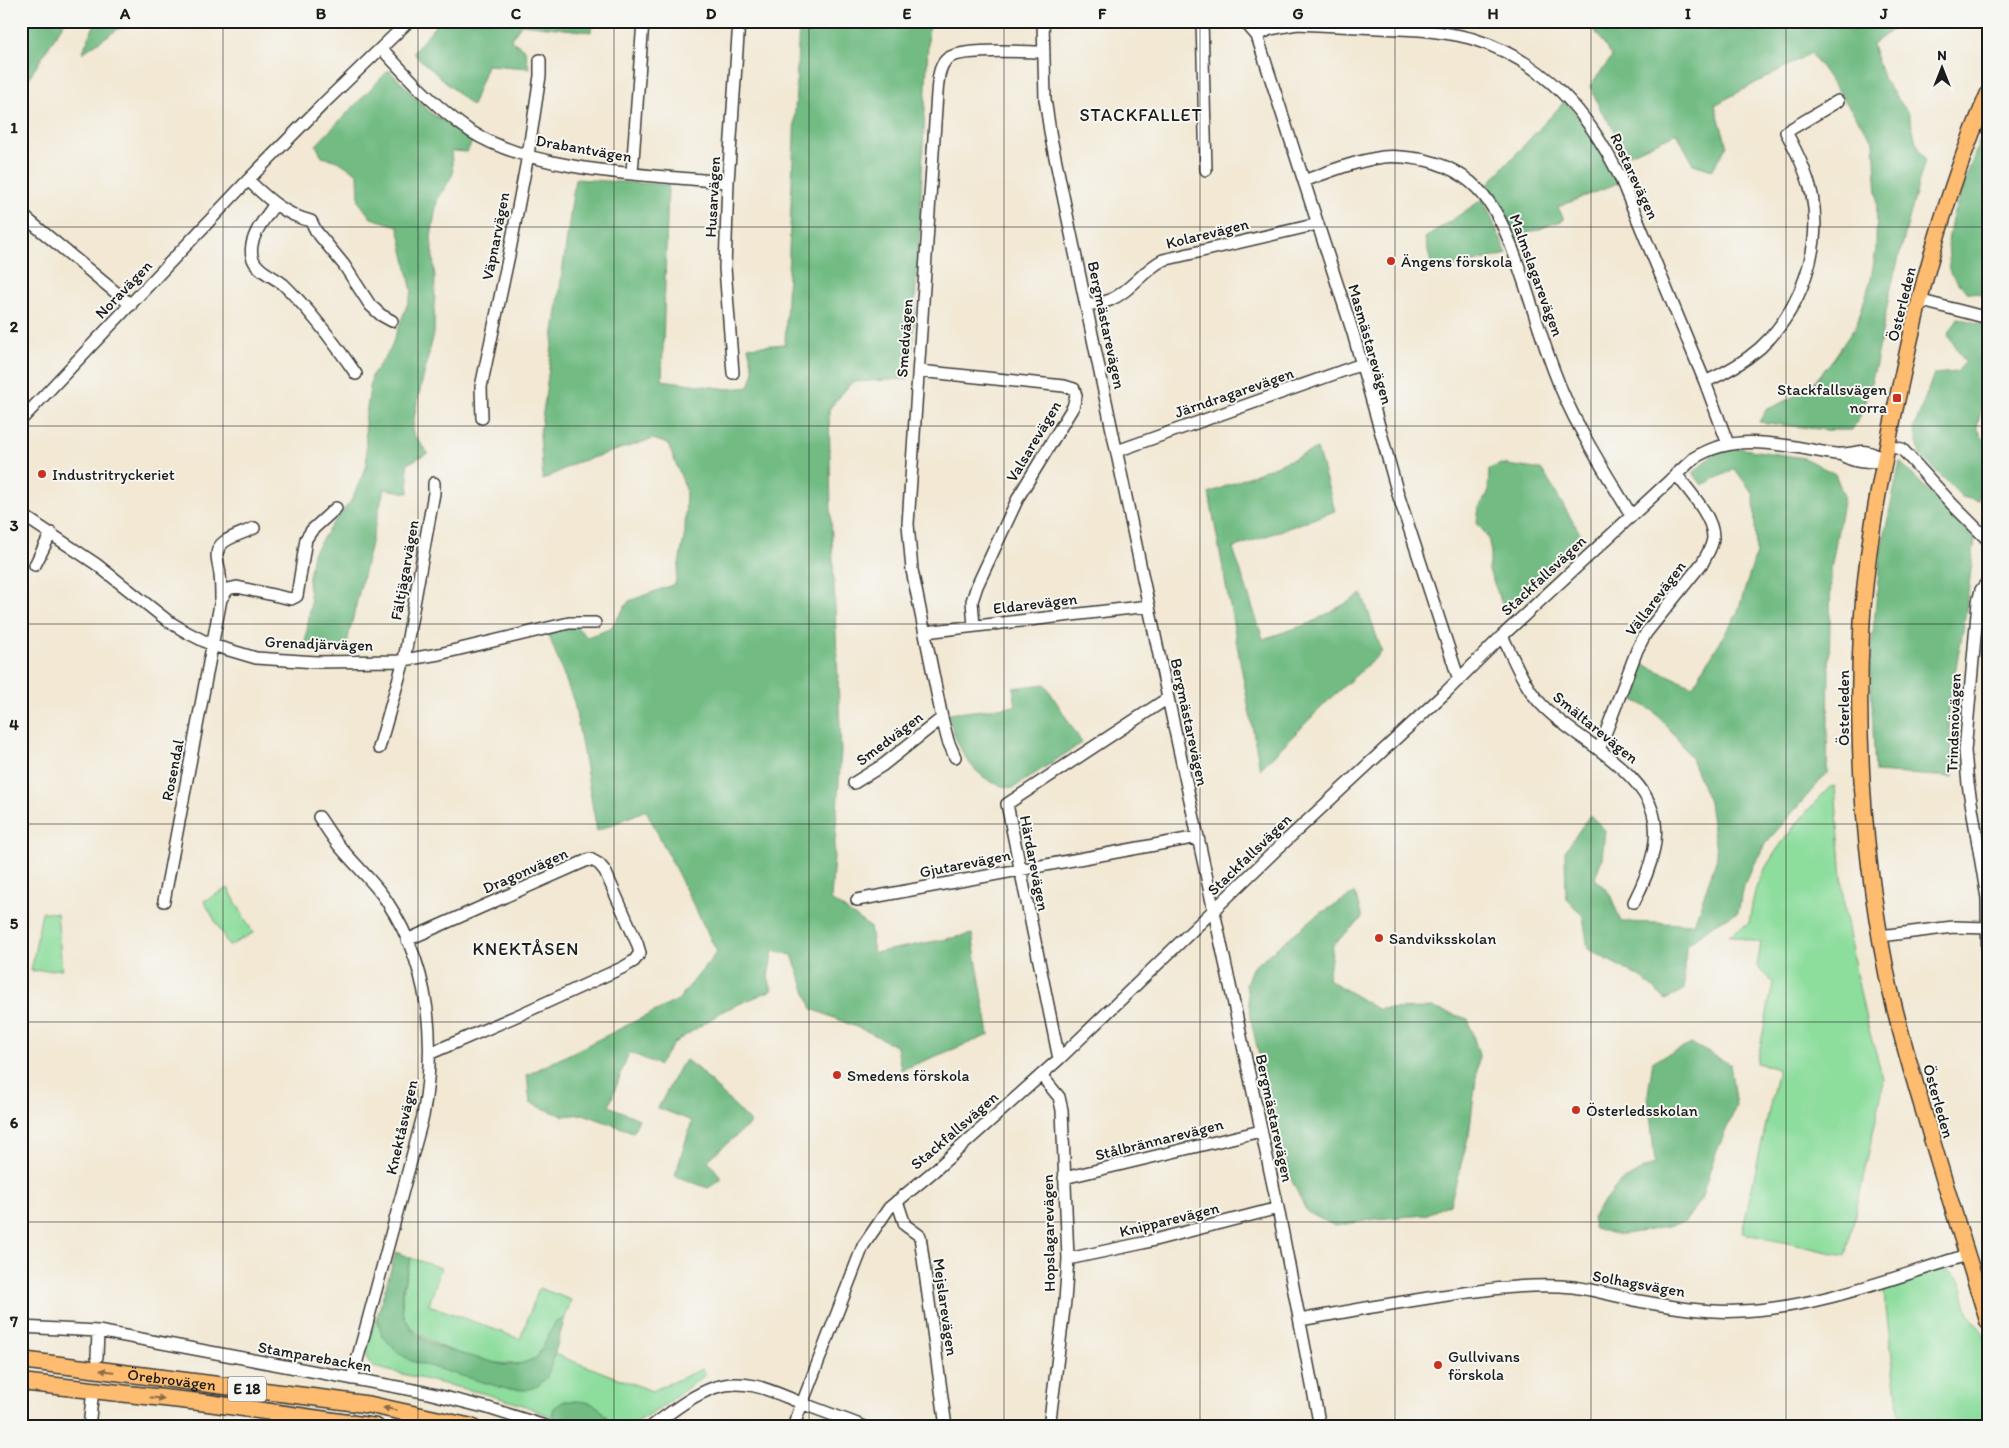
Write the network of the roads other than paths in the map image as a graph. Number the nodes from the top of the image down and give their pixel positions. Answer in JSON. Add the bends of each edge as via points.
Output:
{"nodes":[{"id":1,"x":409,"y":21,"type":"edge"},
{"id":2,"x":643,"y":21,"type":"edge"},
{"id":3,"x":739,"y":21,"type":"edge"},
{"id":4,"x":1043,"y":21,"type":"edge"},
{"id":5,"x":1202,"y":21,"type":"edge"},
{"id":6,"x":1244,"y":21,"type":"edge"},
{"id":7,"x":1257,"y":36,"type":"junction"},
{"id":8,"x":381,"y":48,"type":"junction"},
{"id":9,"x":1044,"y":52,"type":"junction"},
{"id":10,"x":540,"y":60,"type":"dead end"},
{"id":11,"x":1988,"y":94,"type":"edge"},
{"id":12,"x":1838,"y":101,"type":"dead end"},
{"id":13,"x":528,"y":155,"type":"junction"},
{"id":14,"x":1206,"y":170,"type":"dead end"},
{"id":15,"x":632,"y":173,"type":"junction"},
{"id":16,"x":248,"y":180,"type":"junction"},
{"id":17,"x":1304,"y":181,"type":"junction"},
{"id":18,"x":728,"y":182,"type":"junction"},
{"id":19,"x":275,"y":204,"type":"junction"},
{"id":20,"x":21,"y":214,"type":"edge"},
{"id":21,"x":1318,"y":224,"type":"junction"},
{"id":22,"x":1918,"y":300,"type":"junction"},
{"id":23,"x":131,"y":305,"type":"junction"},
{"id":24,"x":1086,"y":305,"type":"junction"},
{"id":25,"x":1988,"y":318,"type":"edge"},
{"id":26,"x":392,"y":321,"type":"dead end"},
{"id":27,"x":1362,"y":364,"type":"junction"},
{"id":28,"x":919,"y":370,"type":"junction"},
{"id":29,"x":733,"y":373,"type":"dead end"},
{"id":30,"x":356,"y":374,"type":"dead end"},
{"id":31,"x":1705,"y":382,"type":"junction"},
{"id":32,"x":482,"y":418,"type":"dead end"},
{"id":33,"x":21,"y":420,"type":"edge"},
{"id":34,"x":1728,"y":444,"type":"junction"},
{"id":35,"x":1117,"y":451,"type":"junction"},
{"id":36,"x":1885,"y":453,"type":"junction"},
{"id":37,"x":1676,"y":474,"type":"junction"},
{"id":38,"x":434,"y":483,"type":"dead end"},
{"id":39,"x":336,"y":508,"type":"dead end"},
{"id":40,"x":21,"y":514,"type":"edge"},
{"id":41,"x":1631,"y":515,"type":"junction"},
{"id":42,"x":254,"y":528,"type":"dead end"},
{"id":43,"x":51,"y":533,"type":"junction"},
{"id":44,"x":1988,"y":540,"type":"edge"},
{"id":45,"x":35,"y":565,"type":"dead end"},
{"id":46,"x":1988,"y":581,"type":"edge"},
{"id":47,"x":220,"y":599,"type":"junction"},
{"id":48,"x":1149,"y":606,"type":"junction"},
{"id":49,"x":595,"y":623,"type":"dead end"},
{"id":50,"x":974,"y":626,"type":"junction"},
{"id":51,"x":925,"y":632,"type":"junction"},
{"id":52,"x":1502,"y":636,"type":"junction"},
{"id":53,"x":212,"y":645,"type":"junction"},
{"id":54,"x":404,"y":660,"type":"junction"},
{"id":55,"x":1459,"y":680,"type":"junction"},
{"id":56,"x":1168,"y":698,"type":"junction"},
{"id":57,"x":942,"y":718,"type":"junction"},
{"id":58,"x":379,"y":748,"type":"dead end"},
{"id":59,"x":1599,"y":750,"type":"junction"},
{"id":60,"x":956,"y":757,"type":"dead end"},
{"id":61,"x":854,"y":783,"type":"dead end"},
{"id":62,"x":319,"y":817,"type":"dead end"},
{"id":63,"x":1198,"y":837,"type":"junction"},
{"id":64,"x":1020,"y":869,"type":"junction"},
{"id":65,"x":857,"y":900,"type":"dead end"},
{"id":66,"x":164,"y":901,"type":"dead end"},
{"id":67,"x":1634,"y":902,"type":"dead end"},
{"id":68,"x":1214,"y":910,"type":"junction"},
{"id":69,"x":1987,"y":928,"type":"edge"},
{"id":70,"x":1880,"y":936,"type":"junction"},
{"id":71,"x":408,"y":940,"type":"junction"},
{"id":72,"x":1988,"y":980,"type":"edge"},
{"id":73,"x":431,"y":1053,"type":"junction"},
{"id":74,"x":1058,"y":1059,"type":"junction"},
{"id":75,"x":1041,"y":1075,"type":"junction"},
{"id":76,"x":1261,"y":1131,"type":"junction"},
{"id":77,"x":1064,"y":1178,"type":"junction"},
{"id":78,"x":897,"y":1200,"type":"junction"},
{"id":79,"x":1278,"y":1208,"type":"junction"},
{"id":80,"x":1967,"y":1255,"type":"junction"},
{"id":81,"x":1068,"y":1259,"type":"junction"},
{"id":82,"x":1300,"y":1320,"type":"junction"},
{"id":83,"x":1988,"y":1322,"type":"edge"},
{"id":84,"x":21,"y":1326,"type":"edge"},
{"id":85,"x":98,"y":1332,"type":"junction"},
{"id":86,"x":97,"y":1357,"type":"dead end"},
{"id":87,"x":21,"y":1360,"type":"edge"},
{"id":88,"x":352,"y":1379,"type":"junction"},
{"id":89,"x":21,"y":1382,"type":"edge"},
{"id":90,"x":92,"y":1399,"type":"dead end"},
{"id":91,"x":802,"y":1403,"type":"junction"},
{"id":92,"x":89,"y":1427,"type":"edge"},
{"id":93,"x":376,"y":1427,"type":"edge"},
{"id":94,"x":472,"y":1427,"type":"edge"},
{"id":95,"x":548,"y":1427,"type":"edge"},
{"id":96,"x":651,"y":1427,"type":"edge"},
{"id":97,"x":793,"y":1427,"type":"edge"},
{"id":98,"x":865,"y":1427,"type":"edge"},
{"id":99,"x":946,"y":1427,"type":"edge"},
{"id":100,"x":1049,"y":1427,"type":"edge"},
{"id":101,"x":1320,"y":1427,"type":"edge"}],
"edges":[{"from":1,"to":8,"type":"street","name":"Noravägen"},
{"from":2,"to":15,"type":"street"},
{"from":3,"to":18,"type":"street","name":"Husarvägen"},
{"from":4,"to":9,"type":"street","name":"Bergmästarevägen"},
{"from":5,"to":14,"type":"street"},
{"from":6,"to":7,"type":"street","name":"Masmästarevägen"},
{"from":7,"to":17,"type":"street","name":"Masmästarevägen"},
{"from":7,"to":31,"type":"street","name":"Rostarevägen","via":[[1270,29],[1296,24],[1438,32],[1491,46],[1554,83],[1590,123],[1607,150]]},
{"from":8,"to":13,"type":"street","name":"Drabantvägen","via":[[451,118],[497,145]]},
{"from":8,"to":16,"type":"street","name":"Noravägen"},
{"from":9,"to":24,"type":"street","name":"Bergmästarevägen","via":[[1047,118]]},
{"from":9,"to":28,"type":"street","name":"Smedvägen","via":[[966,52],[952,54],[944,61],[936,93]]},
{"from":10,"to":13,"type":"street","name":"Väpnarvägen"},
{"from":11,"to":22,"type":"main road","name":"Österleden","via":[[1961,160]]},
{"from":12,"to":31,"type":"street","via":[[1786,132],[1801,158],[1814,218],[1814,240],[1795,301],[1760,347],[1728,371]]},
{"from":13,"to":15,"type":"street","name":"Drabantvägen","via":[[580,167]]},
{"from":13,"to":32,"type":"street","name":"Väpnarvägen","via":[[481,387]]},
{"from":15,"to":18,"type":"street","name":"Drabantvägen"},
{"from":16,"to":19,"type":"street"},
{"from":16,"to":23,"type":"street","name":"Noravägen"},
{"from":17,"to":21,"type":"street","name":"Masmästarevägen"},
{"from":17,"to":41,"type":"street","name":"Malmslagarevägen","via":[[1366,160],[1398,156],[1438,163],[1472,182],[1484,194],[1494,206],[1511,244],[1572,414]]},
{"from":18,"to":29,"type":"street","name":"Husarvägen","via":[[725,268]]},
{"from":19,"to":26,"type":"street","via":[[311,221],[370,305]]},
{"from":19,"to":30,"type":"street","via":[[259,226],[254,242],[252,255],[256,265],[298,299]]},
{"from":20,"to":23,"type":"street"},
{"from":21,"to":24,"type":"street","name":"Kolarevägen","via":[[1163,260],[1109,300]]},
{"from":21,"to":27,"type":"street","name":"Masmästarevägen"},
{"from":22,"to":25,"type":"street"},
{"from":22,"to":36,"type":"main road","name":"Österleden"},
{"from":23,"to":33,"type":"street","name":"Noravägen"},
{"from":24,"to":35,"type":"street","name":"Bergmästarevägen"},
{"from":27,"to":35,"type":"street","name":"Järndragarevägen"},
{"from":27,"to":55,"type":"street","name":"Masmästarevägen","via":[[1395,485]]},
{"from":28,"to":50,"type":"street","name":"Valsarevägen","via":[[1064,386],[1074,388],[1076,396],[1019,496],[990,559],[972,602]]},
{"from":28,"to":51,"type":"street","name":"Smedvägen","via":[[908,524],[912,570]]},
{"from":31,"to":34,"type":"street","name":"Rostarevägen"},
{"from":34,"to":36,"type":"street","name":"Stackfallsvägen","via":[[1764,442],[1840,454],[1866,464]]},
{"from":34,"to":37,"type":"street","name":"Stackfallsvägen","via":[[1708,449]]},
{"from":35,"to":48,"type":"street","name":"Bergmästarevägen"},
{"from":36,"to":44,"type":"street","via":[[1902,449]]},
{"from":36,"to":70,"type":"main road","name":"Österleden","via":[[1862,620],[1859,706],[1860,769]]},
{"from":37,"to":41,"type":"street","name":"Stackfallsvägen"},
{"from":37,"to":59,"type":"street","name":"Vällarevägen","via":[[1711,525],[1713,538],[1710,550],[1646,633]]},
{"from":38,"to":54,"type":"street","name":"Fältjägarvägen"},
{"from":39,"to":47,"type":"street","via":[[306,539],[298,596],[291,600],[237,587],[228,589]]},
{"from":40,"to":43,"type":"street","name":"Grenadjärvägen"},
{"from":41,"to":52,"type":"street","name":"Stackfallsvägen"},
{"from":42,"to":47,"type":"street","name":"Rosendal","via":[[220,546],[216,562],[222,587]]},
{"from":43,"to":45,"type":"street"},
{"from":43,"to":53,"type":"street","name":"Grenadjärvägen","via":[[168,621]]},
{"from":46,"to":69,"type":"street","name":"Trindsnövägen","via":[[1978,602],[1965,751],[1987,898]]},
{"from":47,"to":53,"type":"street","name":"Rosendal"},
{"from":48,"to":50,"type":"street","name":"Eldarevägen"},
{"from":48,"to":56,"type":"street","name":"Bergmästarevägen"},
{"from":49,"to":54,"type":"street","name":"Grenadjärvägen","via":[[569,623]]},
{"from":50,"to":51,"type":"street","name":"Eldarevägen"},
{"from":51,"to":57,"type":"street","name":"Smedvägen"},
{"from":52,"to":55,"type":"street","name":"Stackfallsvägen"},
{"from":52,"to":59,"type":"street","name":"Smältarevägen","via":[[1540,704]]},
{"from":53,"to":54,"type":"street","name":"Grenadjärvägen","via":[[256,658],[278,660]]},
{"from":53,"to":66,"type":"street","name":"Rosendal"},
{"from":54,"to":58,"type":"street","name":"Fältjägarvägen"},
{"from":55,"to":68,"type":"street","name":"Stackfallsvägen"},
{"from":56,"to":63,"type":"street","name":"Bergmästarevägen"},
{"from":56,"to":64,"type":"street","name":"Härdarevägen","via":[[1006,804]]},
{"from":57,"to":60,"type":"street","name":"Smedvägen"},
{"from":57,"to":61,"type":"street","name":"Smedvägen","via":[[883,765]]},
{"from":59,"to":67,"type":"street","name":"Smältarevägen","via":[[1637,782],[1654,816],[1654,854]]},
{"from":62,"to":71,"type":"street","name":"Knektåsvägen","via":[[340,848],[385,899]]},
{"from":63,"to":64,"type":"street","name":"Gjutarevägen"},
{"from":63,"to":68,"type":"street","name":"Bergmästarevägen"},
{"from":64,"to":65,"type":"street","name":"Gjutarevägen"},
{"from":64,"to":74,"type":"street","name":"Härdarevägen"},
{"from":68,"to":74,"type":"street","name":"Stackfallsvägen"},
{"from":68,"to":76,"type":"street","name":"Bergmästarevägen"},
{"from":69,"to":70,"type":"street","via":[[1953,926]]},
{"from":69,"to":72,"type":"street","name":"Trindsnövägen"},
{"from":70,"to":80,"type":"main road","name":"Österleden","via":[[1902,1040]]},
{"from":71,"to":73,"type":"street","name":"Knektåsvägen","via":[[428,1009]]},
{"from":71,"to":73,"type":"street","name":"Dragonvägen","via":[[590,859],[605,871],[640,953],[624,966]]},
{"from":73,"to":88,"type":"street","name":"Knektåsvägen","via":[[423,1116]]},
{"from":74,"to":75,"type":"street","name":"Stackfallsvägen"},
{"from":75,"to":77,"type":"street","name":"Hopslagarevägen","via":[[1058,1097],[1062,1110]]},
{"from":75,"to":78,"type":"street","name":"Stackfallsvägen"},
{"from":76,"to":77,"type":"street","name":"Stålbrännarevägen"},
{"from":76,"to":79,"type":"street","name":"Bergmästarevägen"},
{"from":77,"to":81,"type":"street","name":"Hopslagarevägen"},
{"from":78,"to":91,"type":"street","name":"Stackfallsvägen","via":[[863,1246]]},
{"from":78,"to":99,"type":"street","name":"Mejslarevägen","via":[[905,1225],[920,1236]]},
{"from":79,"to":81,"type":"street","name":"Knipparevägen"},
{"from":79,"to":82,"type":"street","name":"Bergmästarevägen"},
{"from":80,"to":82,"type":"street","name":"Solhagsvägen","via":[[1820,1299],[1764,1310],[1700,1310],[1573,1287],[1545,1286],[1480,1290]]},
{"from":80,"to":83,"type":"main road","name":"Österleden"},
{"from":81,"to":100,"type":"street","name":"Hopslagarevägen"},
{"from":82,"to":101,"type":"street","name":"Bergmästarevägen"},
{"from":84,"to":85,"type":"street","name":"Stamparebacken"},
{"from":85,"to":86,"type":"street"},
{"from":85,"to":88,"type":"street","name":"Stamparebacken"},
{"from":94,"to":87,"type":"highway","name":"Örebrovägen","number":"E 18","one_way":true,"via":[[336,1400]]},
{"from":88,"to":95,"type":"street","name":"Stamparebacken","via":[[424,1392]]},
{"from":89,"to":93,"type":"highway","name":"Örebrovägen","number":"E 18","one_way":true,"via":[[208,1403]]},
{"from":90,"to":92,"type":"street"},
{"from":91,"to":96,"type":"street","via":[[766,1388],[738,1383],[693,1397]]},
{"from":91,"to":97,"type":"street","name":"Stackfallsvägen"},
{"from":91,"to":98,"type":"street"}]}
